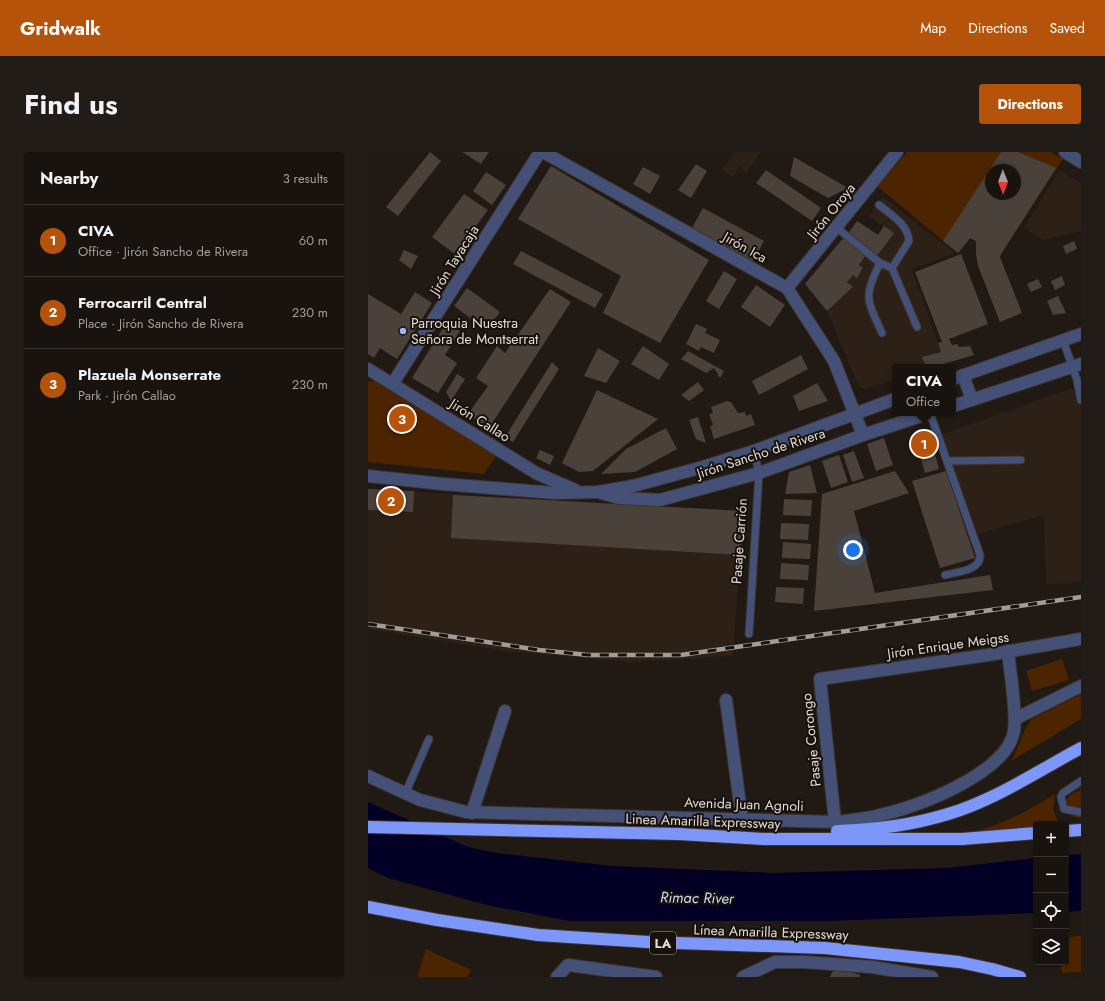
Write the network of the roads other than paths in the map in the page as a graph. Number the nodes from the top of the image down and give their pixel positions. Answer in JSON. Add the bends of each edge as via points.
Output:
{"nodes":[{"id":1,"x":540,"y":152,"type":"edge"},
{"id":2,"x":543,"y":152,"type":"edge"},
{"id":3,"x":898,"y":152,"type":"edge"},
{"id":4,"x":1065,"y":152,"type":"edge"},
{"id":5,"x":1081,"y":162,"type":"edge"},
{"id":6,"x":879,"y":205,"type":"dead end"},
{"id":7,"x":837,"y":228,"type":"junction"},
{"id":8,"x":880,"y":263,"type":"junction"},
{"id":9,"x":892,"y":268,"type":"junction"},
{"id":10,"x":787,"y":288,"type":"junction"},
{"id":11,"x":917,"y":327,"type":"dead end"},
{"id":12,"x":882,"y":333,"type":"dead end"},
{"id":13,"x":1081,"y":334,"type":"edge"},
{"id":14,"x":1063,"y":340,"type":"junction"},
{"id":15,"x":1077,"y":366,"type":"edge"},
{"id":16,"x":369,"y":372,"type":"edge"},
{"id":17,"x":958,"y":377,"type":"edge"},
{"id":18,"x":393,"y":383,"type":"junction"},
{"id":19,"x":892,"y":400,"type":"edge"},
{"id":20,"x":972,"y":400,"type":"junction"},
{"id":21,"x":1081,"y":400,"type":"edge"},
{"id":22,"x":956,"y":405,"type":"edge"},
{"id":23,"x":854,"y":414,"type":"junction"},
{"id":24,"x":921,"y":416,"type":"edge"},
{"id":25,"x":931,"y":416,"type":"edge"},
{"id":26,"x":863,"y":435,"type":"junction"},
{"id":27,"x":754,"y":451,"type":"junction"},
{"id":28,"x":1021,"y":460,"type":"dead end"},
{"id":29,"x":948,"y":461,"type":"junction"},
{"id":30,"x":759,"y":473,"type":"junction"},
{"id":31,"x":368,"y":476,"type":"edge"},
{"id":32,"x":578,"y":491,"type":"junction"},
{"id":33,"x":598,"y":492,"type":"junction"},
{"id":34,"x":944,"y":575,"type":"dead end"},
{"id":35,"x":749,"y":634,"type":"dead end"},
{"id":36,"x":1081,"y":639,"type":"edge"},
{"id":37,"x":1008,"y":652,"type":"junction"},
{"id":38,"x":820,"y":679,"type":"joint"},
{"id":39,"x":1081,"y":686,"type":"edge"},
{"id":40,"x":726,"y":700,"type":"dead end"},
{"id":41,"x":505,"y":711,"type":"dead end"},
{"id":42,"x":1015,"y":719,"type":"junction"},
{"id":43,"x":429,"y":739,"type":"dead end"},
{"id":44,"x":1081,"y":748,"type":"edge"},
{"id":45,"x":368,"y":776,"type":"edge"},
{"id":46,"x":1081,"y":781,"type":"edge"},
{"id":47,"x":405,"y":794,"type":"junction"},
{"id":48,"x":1081,"y":812,"type":"edge"},
{"id":49,"x":472,"y":813,"type":"junction"},
{"id":50,"x":742,"y":819,"type":"junction"},
{"id":51,"x":835,"y":822,"type":"junction"},
{"id":52,"x":368,"y":827,"type":"edge"},
{"id":53,"x":1081,"y":830,"type":"edge"},
{"id":54,"x":1069,"y":831,"type":"edge"},
{"id":55,"x":1033,"y":833,"type":"edge"},
{"id":56,"x":764,"y":838,"type":"junction"},
{"id":57,"x":368,"y":907,"type":"edge"},
{"id":58,"x":775,"y":962,"type":"junction"},
{"id":59,"x":870,"y":972,"type":"edge"},
{"id":60,"x":631,"y":975,"type":"edge"},
{"id":61,"x":557,"y":977,"type":"edge"},
{"id":62,"x":656,"y":977,"type":"edge"},
{"id":63,"x":743,"y":977,"type":"edge"},
{"id":64,"x":769,"y":977,"type":"edge"},
{"id":65,"x":932,"y":977,"type":"edge"},
{"id":66,"x":1020,"y":977,"type":"edge"}],
"edges":[{"from":1,"to":18,"type":"street","name":"Jirón Tayacaja"},
{"from":2,"to":10,"type":"street","name":"Jirón Ica"},
{"from":3,"to":7,"type":"street","name":"Jirón Oroya"},
{"from":4,"to":5,"type":"street"},
{"from":6,"to":9,"type":"lane","via":[[902,223],[908,236],[909,241]]},
{"from":7,"to":8,"type":"lane"},
{"from":7,"to":10,"type":"street","name":"Jirón Oroya"},
{"from":8,"to":9,"type":"lane"},
{"from":8,"to":12,"type":"lane","via":[[868,287],[868,297]]},
{"from":9,"to":11,"type":"lane"},
{"from":10,"to":23,"type":"street","name":"Jirón Ica","via":[[834,362]]},
{"from":13,"to":14,"type":"street"},
{"from":14,"to":15,"type":"lane"},
{"from":14,"to":17,"type":"street"},
{"from":15,"to":20,"type":"street"},
{"from":15,"to":21,"type":"lane"},
{"from":16,"to":18,"type":"street","name":"Jirón Callao"},
{"from":17,"to":20,"type":"street"},
{"from":18,"to":32,"type":"street","name":"Jirón Callao","via":[[536,473]]},
{"from":19,"to":23,"type":"street","name":"Jirón Sancho de Rivera"},
{"from":20,"to":22,"type":"street"},
{"from":23,"to":26,"type":"street","name":"Jirón Ica"},
{"from":23,"to":27,"type":"street","name":"Jirón Sancho de Rivera"},
{"from":24,"to":26,"type":"street","name":"Jirón Sancho de Rivera"},
{"from":25,"to":29,"type":"lane"},
{"from":26,"to":30,"type":"street","name":"Jirón Sancho de Rivera"},
{"from":27,"to":30,"type":"lane","name":"Pasaje Carrión"},
{"from":27,"to":33,"type":"street","name":"Jirón Sancho de Rivera","via":[[662,479]]},
{"from":28,"to":29,"type":"lane"},
{"from":29,"to":34,"type":"lane","via":[[980,558],[974,566],[966,570]]},
{"from":30,"to":33,"type":"street","name":"Jirón Sancho de Rivera","via":[[660,500],[619,498]]},
{"from":30,"to":35,"type":"lane","name":"Pasaje Carrión"},
{"from":31,"to":32,"type":"street","name":"Jirón Sancho de Rivera","via":[[555,493]]},
{"from":32,"to":33,"type":"street","name":"Jirón Sancho de Rivera"},
{"from":36,"to":37,"type":"street","name":"Jirón Enrique Meigss"},
{"from":37,"to":38,"type":"street","name":"Jirón Enrique Meigss"},
{"from":37,"to":42,"type":"street","name":"Avenida Juan Agnoli"},
{"from":38,"to":51,"type":"street","name":"Pasaje Corongo"},
{"from":39,"to":42,"type":"street"},
{"from":40,"to":50,"type":"street"},
{"from":41,"to":49,"type":"street"},
{"from":42,"to":51,"type":"street","name":"Avenida Juan Agnoli","via":[[1014,731],[1005,752],[995,763],[968,781],[911,807],[880,816]]},
{"from":43,"to":47,"type":"lane"},
{"from":44,"to":56,"type":"highway","via":[[981,801],[948,814],[887,827],[791,832]]},
{"from":45,"to":47,"type":"street","name":"Avenida Juan Agnoli"},
{"from":46,"to":48,"type":"lane","via":[[1061,797],[1064,809]]},
{"from":47,"to":49,"type":"street","name":"Avenida Juan Agnoli"},
{"from":49,"to":50,"type":"street","name":"Avenida Juan Agnoli"},
{"from":50,"to":51,"type":"street","name":"Avenida Juan Agnoli"},
{"from":52,"to":56,"type":"highway","name":"Linea Amarilla Expressway"},
{"from":53,"to":54,"type":"highway"},
{"from":55,"to":56,"type":"highway","name":"Linea Amarilla Expressway","via":[[962,839]]},
{"from":57,"to":66,"type":"highway","name":"Línea Amarilla Expressway","number":"LA","via":[[538,935],[648,942],[825,948],[959,962],[992,968]]},
{"from":58,"to":59,"type":"street","via":[[804,962]]},
{"from":58,"to":63,"type":"street"},
{"from":58,"to":64,"type":"street"},
{"from":59,"to":65,"type":"street"},
{"from":60,"to":61,"type":"street","via":[[568,965]]},
{"from":60,"to":62,"type":"street"}]}
